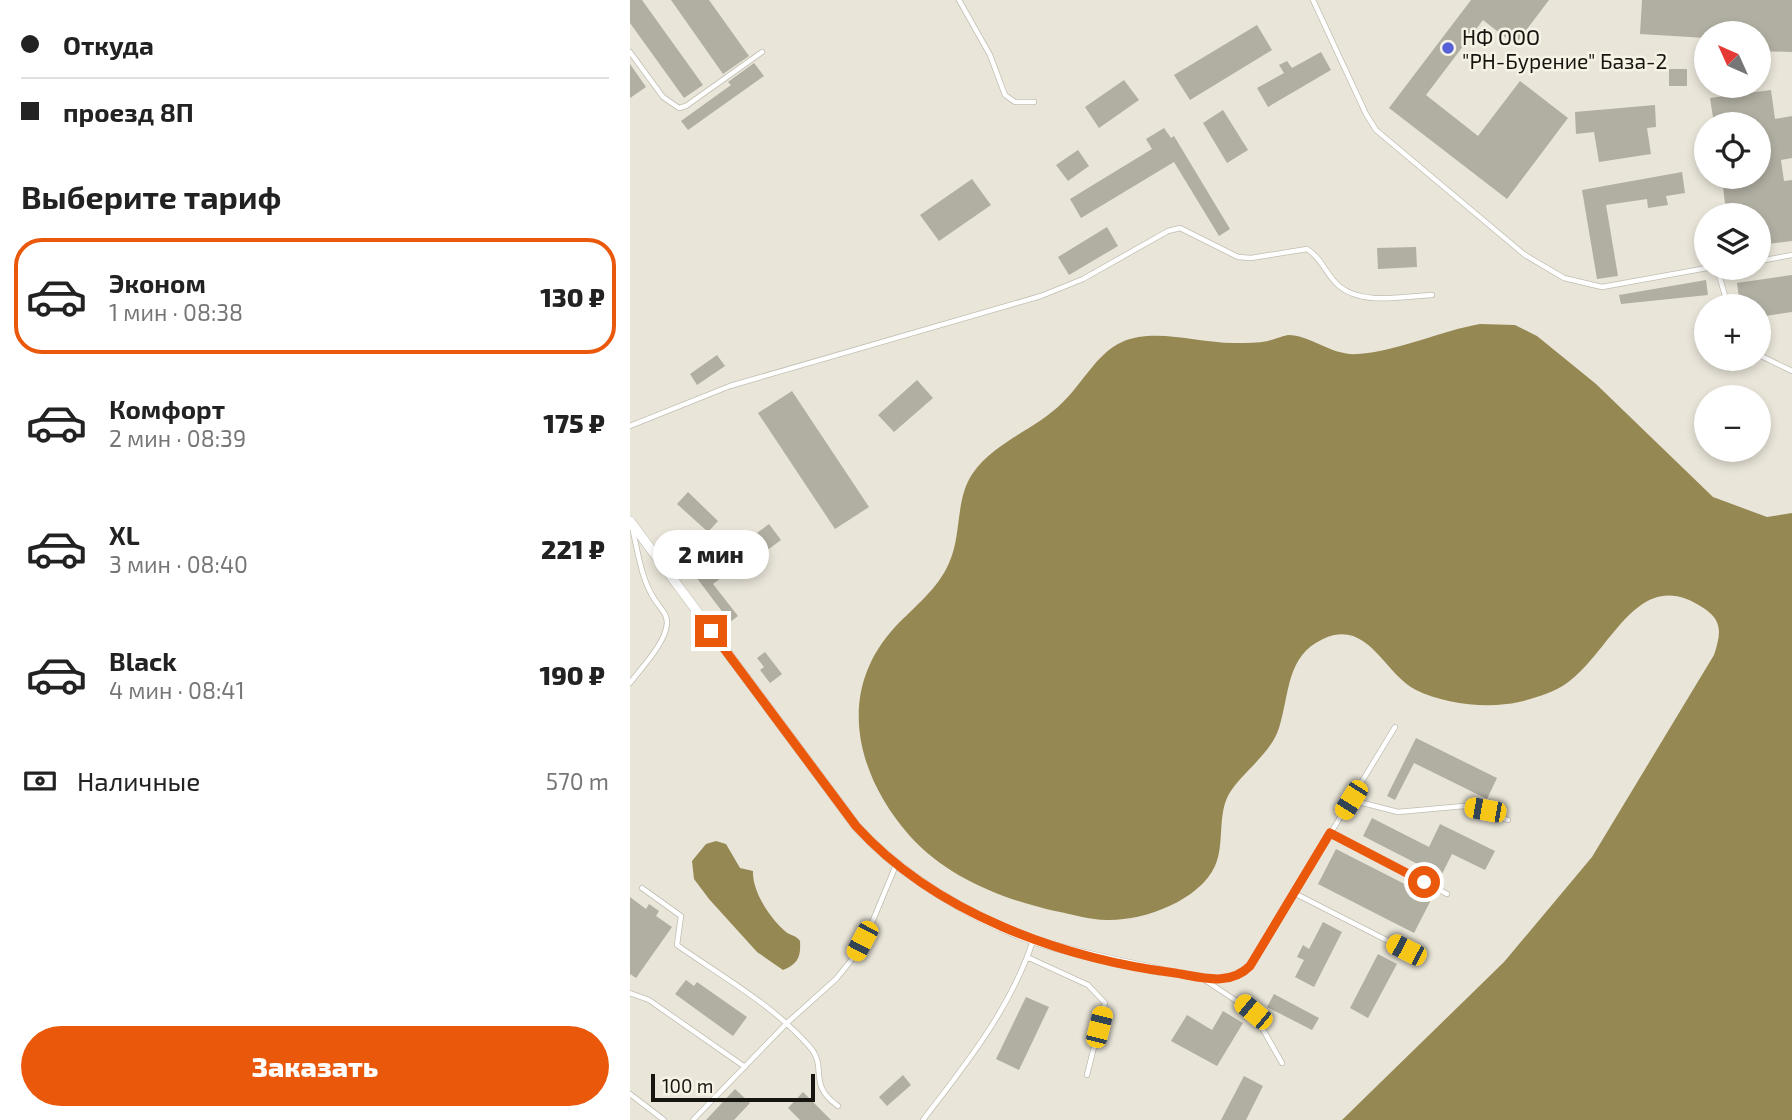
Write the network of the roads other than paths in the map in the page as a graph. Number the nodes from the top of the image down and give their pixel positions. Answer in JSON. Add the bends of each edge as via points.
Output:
{"nodes":[{"id":1,"x":959,"y":0,"type":"edge"},
{"id":2,"x":1314,"y":0,"type":"edge"},
{"id":3,"x":630,"y":51,"type":"edge"},
{"id":4,"x":762,"y":52,"type":"dead end"},
{"id":5,"x":1034,"y":102,"type":"dead end"},
{"id":6,"x":1792,"y":255,"type":"edge"},
{"id":7,"x":1771,"y":259,"type":"edge"},
{"id":8,"x":1694,"y":270,"type":"edge"},
{"id":9,"x":1433,"y":295,"type":"dead end"},
{"id":10,"x":1771,"y":361,"type":"edge"},
{"id":11,"x":1792,"y":371,"type":"edge"},
{"id":12,"x":630,"y":426,"type":"edge"},
{"id":13,"x":631,"y":522,"type":"edge"},
{"id":14,"x":630,"y":683,"type":"edge"},
{"id":15,"x":1395,"y":727,"type":"dead end"},
{"id":16,"x":1351,"y":800,"type":"junction"},
{"id":17,"x":1508,"y":820,"type":"dead end"},
{"id":18,"x":1330,"y":833,"type":"junction"},
{"id":19,"x":896,"y":865,"type":"junction"},
{"id":20,"x":642,"y":888,"type":"dead end"},
{"id":21,"x":1294,"y":893,"type":"junction"},
{"id":22,"x":1447,"y":894,"type":"dead end"},
{"id":23,"x":1033,"y":940,"type":"junction"},
{"id":24,"x":1406,"y":950,"type":"dead end"},
{"id":25,"x":1027,"y":957,"type":"junction"},
{"id":26,"x":1161,"y":971,"type":"joint"},
{"id":27,"x":1198,"y":976,"type":"junction"},
{"id":28,"x":630,"y":993,"type":"edge"},
{"id":29,"x":787,"y":1023,"type":"junction"},
{"id":30,"x":1282,"y":1063,"type":"dead end"},
{"id":31,"x":745,"y":1066,"type":"junction"},
{"id":32,"x":1087,"y":1075,"type":"dead end"},
{"id":33,"x":630,"y":1094,"type":"edge"},
{"id":34,"x":838,"y":1106,"type":"dead end"},
{"id":35,"x":664,"y":1120,"type":"edge"},
{"id":36,"x":693,"y":1120,"type":"edge"},
{"id":37,"x":923,"y":1120,"type":"edge"}],
"edges":[{"from":1,"to":5,"type":"lane","via":[[990,55],[1005,95],[1015,102]]},
{"from":2,"to":8,"type":"lane","via":[[1376,130],[1525,255],[1564,278],[1602,286]]},
{"from":3,"to":4,"type":"lane","via":[[663,97],[678,108]]},
{"from":6,"to":7,"type":"lane"},
{"from":9,"to":12,"type":"lane","via":[[1363,297],[1338,286],[1307,248],[1238,257],[1180,228],[1041,296],[730,386]]},
{"from":10,"to":11,"type":"lane"},
{"from":13,"to":14,"type":"lane","via":[[642,571],[667,624]]},
{"from":13,"to":19,"type":"street","via":[[856,826]]},
{"from":15,"to":16,"type":"lane"},
{"from":16,"to":17,"type":"lane","via":[[1398,812],[1464,806]]},
{"from":16,"to":18,"type":"lane"},
{"from":18,"to":21,"type":"lane"},
{"from":18,"to":22,"type":"lane"},
{"from":19,"to":23,"type":"street"},
{"from":19,"to":29,"type":"lane","via":[[853,958]]},
{"from":20,"to":29,"type":"lane","via":[[681,916],[677,945]]},
{"from":21,"to":24,"type":"lane"},
{"from":21,"to":27,"type":"lane","via":[[1250,966],[1239,976],[1225,980]]},
{"from":23,"to":25,"type":"lane"},
{"from":23,"to":26,"type":"street"},
{"from":25,"to":32,"type":"lane","via":[[1087,985],[1105,1003]]},
{"from":25,"to":37,"type":"lane","via":[[1003,1010]]},
{"from":26,"to":27,"type":"lane"},
{"from":27,"to":30,"type":"lane","via":[[1253,1012]]},
{"from":28,"to":31,"type":"lane","via":[[649,1000]]},
{"from":29,"to":31,"type":"lane"},
{"from":29,"to":34,"type":"lane","via":[[812,1049],[818,1086]]},
{"from":31,"to":36,"type":"lane"},
{"from":33,"to":35,"type":"lane"}]}
